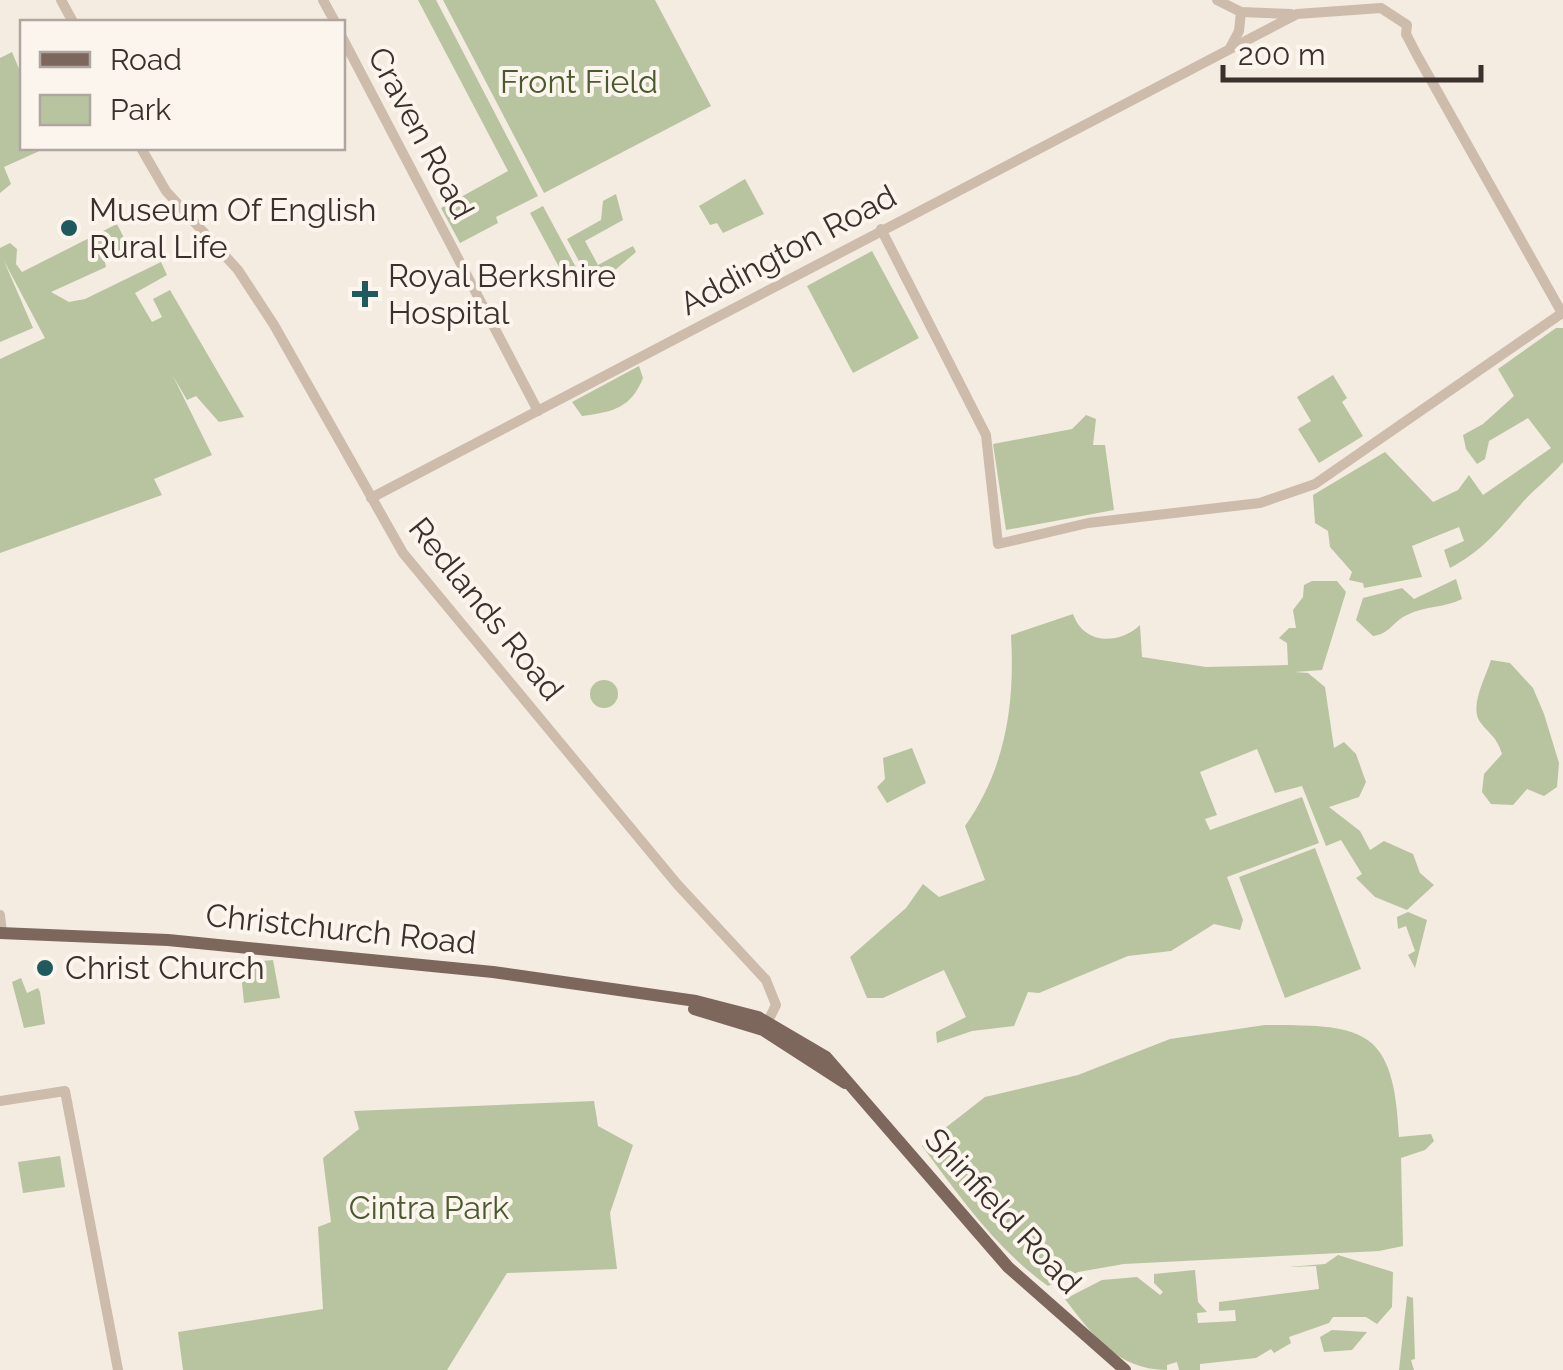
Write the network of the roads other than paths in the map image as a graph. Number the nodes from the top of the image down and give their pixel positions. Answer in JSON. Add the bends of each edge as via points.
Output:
{"nodes":[{"id":1,"x":1217,"y":0,"type":"edge"},
{"id":2,"x":1241,"y":12,"type":"junction"},
{"id":3,"x":1297,"y":14,"type":"junction"},
{"id":4,"x":1263,"y":16,"type":"junction"},
{"id":5,"x":1270,"y":29,"type":"junction"},
{"id":6,"x":345,"y":43,"type":"edge"},
{"id":7,"x":1230,"y":49,"type":"junction"},
{"id":8,"x":142,"y":150,"type":"edge"},
{"id":9,"x":881,"y":229,"type":"junction"},
{"id":10,"x":1562,"y":314,"type":"edge"},
{"id":11,"x":538,"y":411,"type":"junction"},
{"id":12,"x":371,"y":498,"type":"junction"},
{"id":13,"x":0,"y":915,"type":"edge"},
{"id":14,"x":1,"y":933,"type":"edge"},
{"id":15,"x":765,"y":1026,"type":"junction"},
{"id":16,"x":0,"y":1101,"type":"edge"},
{"id":17,"x":118,"y":1370,"type":"edge"},
{"id":18,"x":1125,"y":1370,"type":"edge"}],
"edges":[{"from":1,"to":2,"type":"street"},
{"from":2,"to":4,"type":"street"},
{"from":2,"to":7,"type":"street"},
{"from":3,"to":4,"type":"street"},
{"from":3,"to":5,"type":"street","name":"Addington Road"},
{"from":3,"to":10,"type":"street","name":"Addington Road","via":[[1381,8],[1407,25],[1418,57]]},
{"from":4,"to":5,"type":"street"},
{"from":5,"to":7,"type":"street","name":"Addington Road"},
{"from":6,"to":11,"type":"street","name":"Craven Road"},
{"from":7,"to":9,"type":"street","name":"Addington Road"},
{"from":8,"to":12,"type":"street","name":"Redlands Road","via":[[166,191],[238,270],[274,324]]},
{"from":9,"to":10,"type":"street","via":[[986,435],[998,544],[1088,523],[1260,503],[1315,484]]},
{"from":9,"to":11,"type":"street","name":"Addington Road"},
{"from":11,"to":12,"type":"street","name":"Addington Road"},
{"from":12,"to":15,"type":"street","name":"Redlands Road","via":[[414,567],[766,980],[776,1005]]},
{"from":13,"to":14,"type":"street"},
{"from":14,"to":15,"type":"main road","name":"Christchurch Road","via":[[229,946],[493,972],[676,1000]]},
{"from":15,"to":18,"type":"main road","name":"Shinfield Road","via":[[848,1084],[1008,1267]]},
{"from":16,"to":17,"type":"street","via":[[66,1092]]}]}
